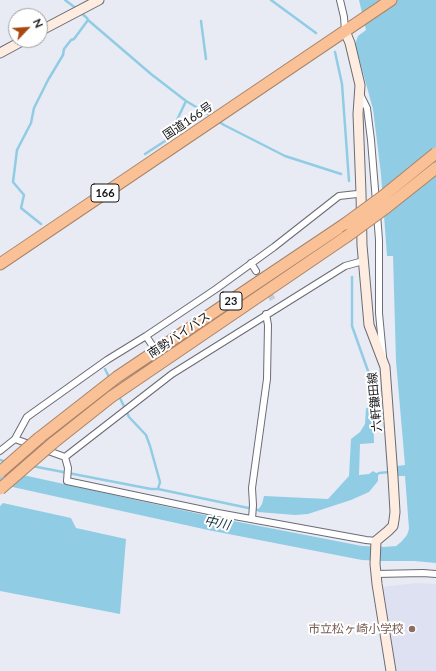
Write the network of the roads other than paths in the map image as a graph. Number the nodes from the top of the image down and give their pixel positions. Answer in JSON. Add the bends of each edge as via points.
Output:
{"nodes":[{"id":1,"x":99,"y":0,"type":"edge"},
{"id":2,"x":340,"y":0,"type":"edge"},
{"id":3,"x":391,"y":0,"type":"edge"},
{"id":4,"x":48,"y":28,"type":"edge"},
{"id":5,"x":345,"y":31,"type":"junction"},
{"id":6,"x":9,"y":48,"type":"edge"},
{"id":7,"x":0,"y":53,"type":"edge"},
{"id":8,"x":360,"y":94,"type":"junction"},
{"id":9,"x":436,"y":153,"type":"edge"},
{"id":10,"x":436,"y":168,"type":"edge"},
{"id":11,"x":361,"y":193,"type":"junction"},
{"id":12,"x":363,"y":261,"type":"junction"},
{"id":13,"x":251,"y":263,"type":"junction"},
{"id":14,"x":0,"y":264,"type":"edge"},
{"id":15,"x":256,"y":272,"type":"tunnel mouth"},
{"id":16,"x":274,"y":300,"type":"tunnel mouth"},
{"id":17,"x":278,"y":307,"type":"junction"},
{"id":18,"x":266,"y":314,"type":"junction"},
{"id":19,"x":146,"y":336,"type":"junction"},
{"id":20,"x":156,"y":351,"type":"junction"},
{"id":21,"x":164,"y":361,"type":"junction"},
{"id":22,"x":384,"y":367,"type":"junction"},
{"id":23,"x":172,"y":374,"type":"junction"},
{"id":24,"x":15,"y":439,"type":"junction"},
{"id":25,"x":0,"y":451,"type":"edge"},
{"id":26,"x":65,"y":457,"type":"junction"},
{"id":27,"x":0,"y":472,"type":"edge"},
{"id":28,"x":0,"y":489,"type":"edge"},
{"id":29,"x":252,"y":516,"type":"junction"},
{"id":30,"x":376,"y":541,"type":"junction"},
{"id":31,"x":376,"y":574,"type":"junction"},
{"id":32,"x":436,"y":574,"type":"edge"},
{"id":33,"x":391,"y":671,"type":"edge"}],
"edges":[{"from":1,"to":4,"type":"main road"},
{"from":2,"to":5,"type":"street"},
{"from":3,"to":5,"type":"highway","name":"国道166号","number":"166"},
{"from":5,"to":8,"type":"main road","name":"六軒鎌田線","via":[[350,43]]},
{"from":5,"to":14,"type":"highway","name":"国道166号","number":"166"},
{"from":6,"to":7,"type":"main road"},
{"from":8,"to":11,"type":"main road","name":"六軒鎌田線","via":[[358,114]]},
{"from":8,"to":22,"type":"street","via":[[367,108],[372,140],[379,240],[379,313]]},
{"from":9,"to":20,"type":"highway","name":"南勢バイパス","number":"23","bridge":true,"via":[[345,224]]},
{"from":10,"to":21,"type":"highway","name":"南勢バイパス","number":"23","bridge":true,"via":[[346,237]]},
{"from":11,"to":12,"type":"main road","name":"六軒鎌田線"},
{"from":11,"to":13,"type":"street","via":[[338,196]]},
{"from":12,"to":17,"type":"street","via":[[345,266]]},
{"from":12,"to":22,"type":"main road","name":"六軒鎌田線","via":[[369,325]]},
{"from":13,"to":15,"type":"street"},
{"from":13,"to":19,"type":"street"},
{"from":16,"to":17,"type":"street"},
{"from":17,"to":18,"type":"street"},
{"from":18,"to":23,"type":"street"},
{"from":18,"to":29,"type":"street","via":[[267,379],[252,488]]},
{"from":19,"to":20,"type":"street"},
{"from":19,"to":24,"type":"street","via":[[107,360],[27,417]]},
{"from":20,"to":27,"type":"highway","name":"南勢バイパス","number":"23","bridge":true,"via":[[117,377]]},
{"from":21,"to":23,"type":"street"},
{"from":21,"to":28,"type":"highway","name":"南勢バイパス","number":"23","bridge":true,"via":[[111,397]]},
{"from":22,"to":30,"type":"main road","name":"六軒鎌田線","via":[[395,512],[393,526]]},
{"from":23,"to":26,"type":"street"},
{"from":24,"to":25,"type":"street"},
{"from":24,"to":26,"type":"street"},
{"from":26,"to":29,"type":"street","via":[[68,468],[67,481],[203,510]]},
{"from":29,"to":30,"type":"street"},
{"from":30,"to":31,"type":"main road"},
{"from":31,"to":32,"type":"street"},
{"from":31,"to":33,"type":"main road"}]}
